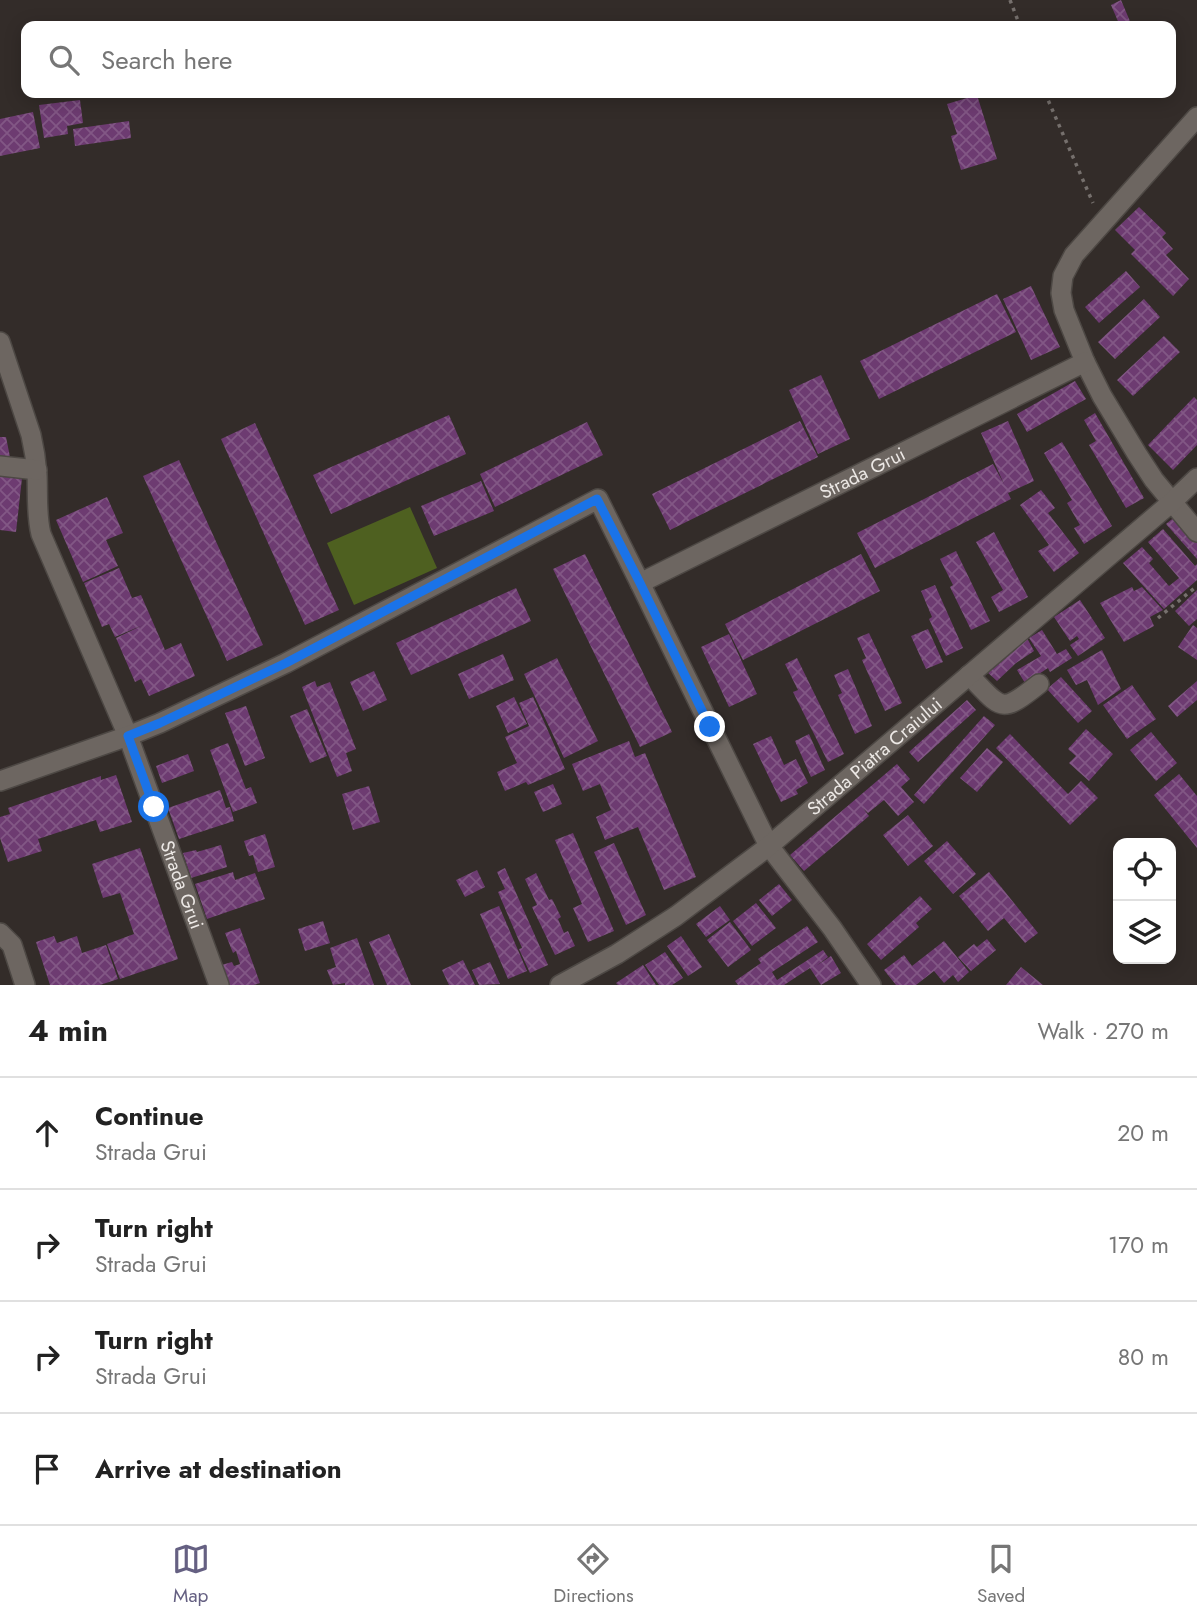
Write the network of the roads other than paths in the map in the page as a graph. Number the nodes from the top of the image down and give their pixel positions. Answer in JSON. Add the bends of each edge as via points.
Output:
{"nodes":[{"id":1,"x":1197,"y":117,"type":"edge"},
{"id":2,"x":0,"y":342,"type":"edge"},
{"id":3,"x":1085,"y":362,"type":"junction"},
{"id":4,"x":0,"y":466,"type":"edge"},
{"id":5,"x":37,"y":470,"type":"junction"},
{"id":6,"x":1197,"y":478,"type":"edge"},
{"id":7,"x":1172,"y":502,"type":"junction"},
{"id":8,"x":1197,"y":532,"type":"edge"},
{"id":9,"x":640,"y":583,"type":"junction"},
{"id":10,"x":969,"y":675,"type":"junction"},
{"id":11,"x":1039,"y":684,"type":"dead end"},
{"id":12,"x":128,"y":736,"type":"junction"},
{"id":13,"x":0,"y":781,"type":"edge"},
{"id":14,"x":769,"y":846,"type":"junction"},
{"id":15,"x":0,"y":933,"type":"edge"},
{"id":16,"x":217,"y":982,"type":"edge"},
{"id":17,"x":25,"y":985,"type":"edge"},
{"id":18,"x":197,"y":985,"type":"edge"},
{"id":19,"x":560,"y":985,"type":"edge"},
{"id":20,"x":871,"y":985,"type":"edge"}],
"edges":[{"from":1,"to":3,"type":"street","via":[[1074,255],[1063,276],[1064,310]]},
{"from":2,"to":5,"type":"street","name":"Strada Grui","via":[[31,435]]},
{"from":3,"to":7,"type":"street","via":[[1136,454]]},
{"from":3,"to":9,"type":"street","name":"Strada Grui"},
{"from":4,"to":5,"type":"street"},
{"from":5,"to":12,"type":"street","name":"Strada Grui","via":[[41,534]]},
{"from":6,"to":7,"type":"street","name":"Strada Piatra Craiului"},
{"from":7,"to":8,"type":"street"},
{"from":7,"to":10,"type":"street","name":"Strada Piatra Craiului"},
{"from":9,"to":12,"type":"street","via":[[597,499],[286,663]]},
{"from":9,"to":14,"type":"street"},
{"from":10,"to":11,"type":"street","via":[[995,702],[1007,705]]},
{"from":10,"to":14,"type":"street","name":"Strada Piatra Craiului"},
{"from":12,"to":13,"type":"street"},
{"from":12,"to":16,"type":"street","name":"Strada Grui"},
{"from":14,"to":19,"type":"street","name":"Strada Piatra Craiului","via":[[676,916]]},
{"from":14,"to":20,"type":"street"},
{"from":15,"to":17,"type":"street","via":[[12,945]]},
{"from":16,"to":18,"type":"street"}]}
